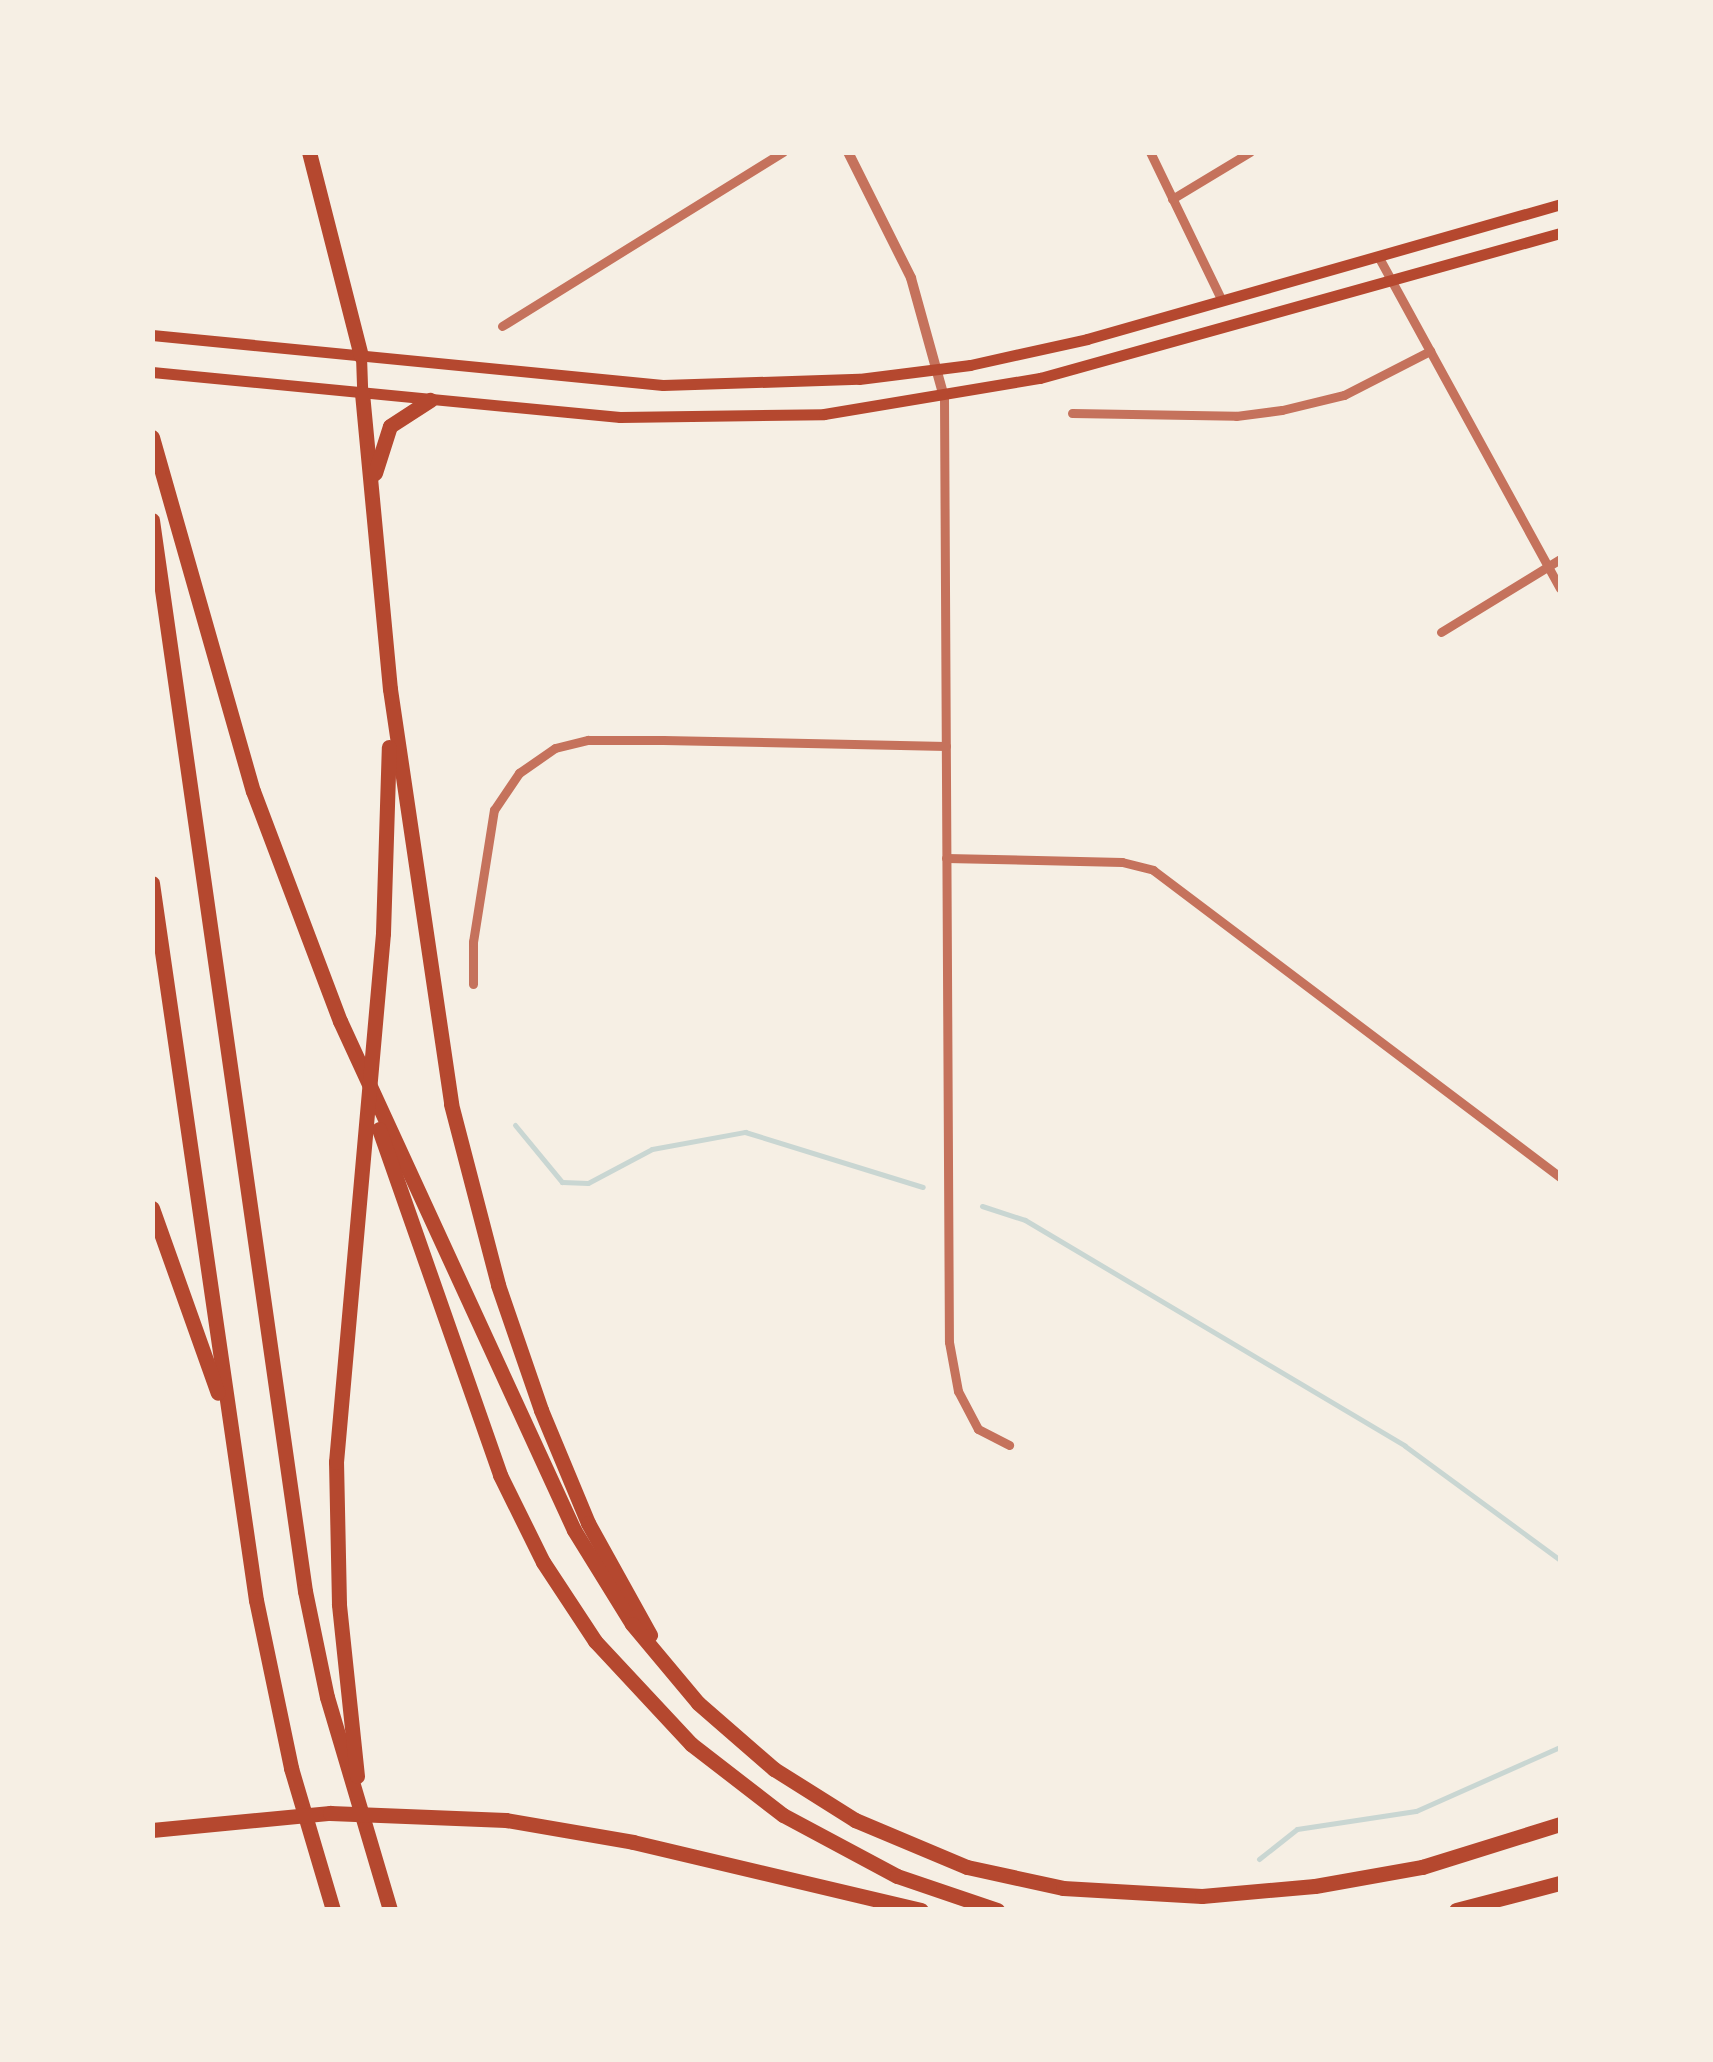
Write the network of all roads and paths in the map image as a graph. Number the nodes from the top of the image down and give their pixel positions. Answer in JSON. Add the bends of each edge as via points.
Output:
{"nodes":[{"id":1,"x":310,"y":152,"type":"edge"},
{"id":2,"x":783,"y":152,"type":"edge"},
{"id":3,"x":848,"y":152,"type":"edge"},
{"id":4,"x":1150,"y":152,"type":"edge"},
{"id":5,"x":1250,"y":152,"type":"edge"},
{"id":6,"x":1172,"y":199,"type":"junction"},
{"id":7,"x":1560,"y":204,"type":"edge"},
{"id":8,"x":1560,"y":232,"type":"edge"},
{"id":9,"x":1378,"y":256,"type":"junction"},
{"id":10,"x":1392,"y":280,"type":"junction"},
{"id":11,"x":1222,"y":301,"type":"junction"},
{"id":12,"x":502,"y":326,"type":"dead end"},
{"id":13,"x":152,"y":335,"type":"edge"},
{"id":14,"x":1430,"y":352,"type":"junction"},
{"id":15,"x":362,"y":356,"type":"junction"},
{"id":16,"x":940,"y":370,"type":"junction"},
{"id":17,"x":152,"y":372,"type":"edge"},
{"id":18,"x":362,"y":393,"type":"junction"},
{"id":19,"x":944,"y":397,"type":"junction"},
{"id":20,"x":430,"y":400,"type":"junction"},
{"id":21,"x":1072,"y":414,"type":"dead end"},
{"id":22,"x":152,"y":436,"type":"edge"},
{"id":23,"x":374,"y":482,"type":"junction"},
{"id":24,"x":152,"y":520,"type":"edge"},
{"id":25,"x":1560,"y":559,"type":"edge"},
{"id":26,"x":1548,"y":567,"type":"junction"},
{"id":27,"x":1560,"y":588,"type":"edge"},
{"id":28,"x":1441,"y":632,"type":"dead end"},
{"id":29,"x":390,"y":689,"type":"junction"},
{"id":30,"x":946,"y":746,"type":"junction"},
{"id":31,"x":946,"y":858,"type":"junction"},
{"id":32,"x":152,"y":883,"type":"edge"},
{"id":33,"x":473,"y":984,"type":"dead end"},
{"id":34,"x":360,"y":1069,"type":"junction"},
{"id":35,"x":1560,"y":1176,"type":"edge"},
{"id":36,"x":152,"y":1208,"type":"edge"},
{"id":37,"x":231,"y":1430,"type":"junction"},
{"id":38,"x":1010,"y":1445,"type":"dead end"},
{"id":39,"x":674,"y":1678,"type":"junction"},
{"id":40,"x":362,"y":1820,"type":"junction"},
{"id":41,"x":1560,"y":1824,"type":"edge"},
{"id":42,"x":152,"y":1830,"type":"edge"},
{"id":43,"x":1560,"y":1883,"type":"edge"},
{"id":44,"x":334,"y":1910,"type":"edge"},
{"id":45,"x":390,"y":1910,"type":"edge"},
{"id":46,"x":921,"y":1910,"type":"edge"},
{"id":47,"x":997,"y":1910,"type":"edge"},
{"id":48,"x":1456,"y":1910,"type":"edge"}],
"edges":[{"from":1,"to":15,"type":"highway"},
{"from":2,"to":12,"type":"street"},
{"from":3,"to":16,"type":"street","via":[[898,243]]},
{"from":4,"to":6,"type":"street"},
{"from":5,"to":6,"type":"street"},
{"from":6,"to":11,"type":"street"},
{"from":7,"to":9,"type":"main road"},
{"from":8,"to":10,"type":"main road"},
{"from":9,"to":10,"type":"street"},
{"from":9,"to":11,"type":"main road"},
{"from":10,"to":14,"type":"street"},
{"from":10,"to":19,"type":"main road","via":[[1040,378]]},
{"from":11,"to":16,"type":"main road","via":[[1088,339]]},
{"from":13,"to":15,"type":"main road"},
{"from":14,"to":21,"type":"street","via":[[1344,395],[1282,410],[1236,416]]},
{"from":14,"to":26,"type":"street"},
{"from":15,"to":16,"type":"main road","via":[[703,386]]},
{"from":15,"to":18,"type":"main road"},
{"from":16,"to":19,"type":"street"},
{"from":17,"to":18,"type":"main road"},
{"from":18,"to":20,"type":"main road"},
{"from":18,"to":23,"type":"highway"},
{"from":19,"to":20,"type":"main road","via":[[824,414],[703,419]]},
{"from":19,"to":30,"type":"street"},
{"from":20,"to":23,"type":"highway","via":[[390,426]]},
{"from":22,"to":34,"type":"highway","via":[[259,806]]},
{"from":23,"to":29,"type":"highway"},
{"from":24,"to":40,"type":"highway","via":[[297,1542],[314,1646]]},
{"from":25,"to":26,"type":"street"},
{"from":26,"to":27,"type":"street"},
{"from":26,"to":28,"type":"street"},
{"from":29,"to":39,"type":"highway","via":[[432,1012],[481,1226],[564,1467]]},
{"from":29,"to":40,"type":"highway","via":[[376,1007],[334,1508]]},
{"from":30,"to":31,"type":"street"},
{"from":30,"to":33,"type":"street","via":[[644,740],[556,748],[518,772],[494,810],[473,942]]},
{"from":31,"to":35,"type":"street","via":[[1122,862],[1153,870]]},
{"from":31,"to":38,"type":"street","via":[[950,1360],[978,1428]]},
{"from":32,"to":37,"type":"highway"},
{"from":34,"to":39,"type":"highway","via":[[556,1496],[612,1595]]},
{"from":34,"to":47,"type":"highway","via":[[420,1263],[494,1459],[543,1562],[595,1641],[691,1744],[783,1815],[897,1876]]},
{"from":36,"to":37,"type":"highway"},
{"from":37,"to":44,"type":"highway","via":[[277,1708]]},
{"from":39,"to":41,"type":"highway","via":[[748,1749],[855,1820],[967,1867],[1062,1888],[1202,1896],[1315,1886],[1422,1866]]},
{"from":40,"to":45,"type":"highway"},
{"from":42,"to":46,"type":"highway","via":[[244,1818],[416,1813],[592,1834]]},
{"from":43,"to":48,"type":"highway"}]}
